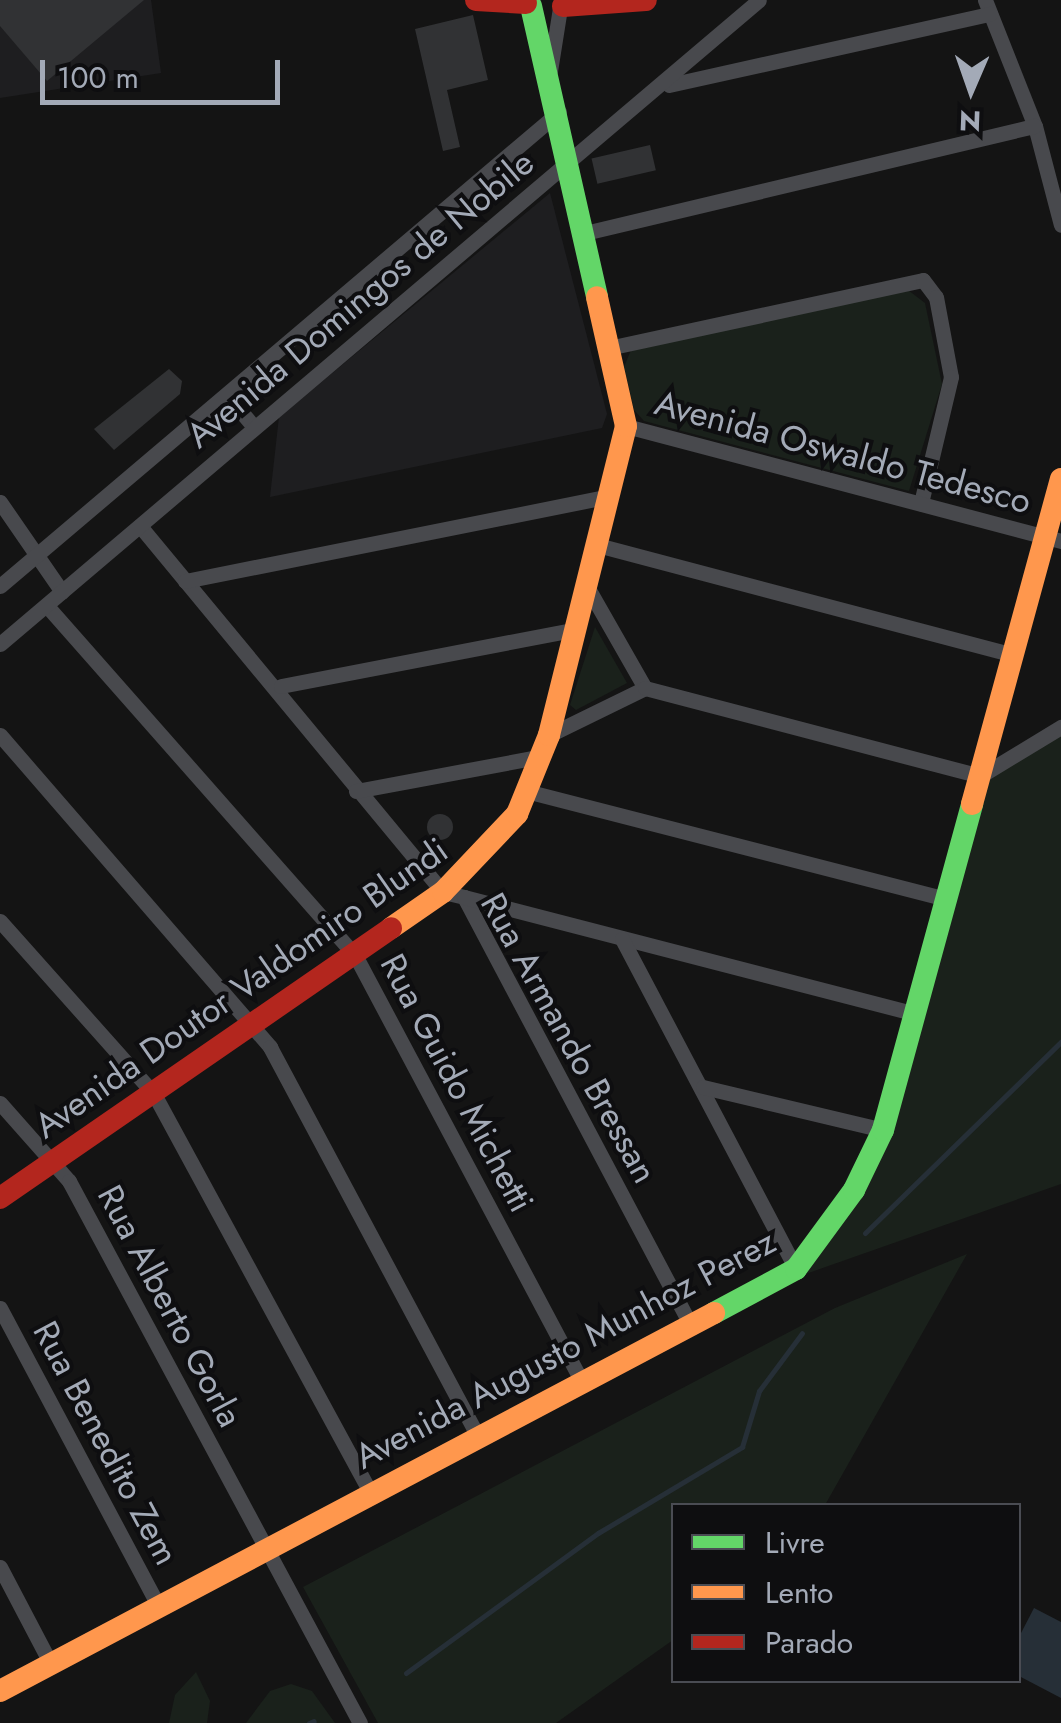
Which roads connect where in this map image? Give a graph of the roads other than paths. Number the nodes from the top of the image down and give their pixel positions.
1 (476, 0) edge
2 (646, 0) edge
3 (759, 0) edge
4 (527, 3) edge
5 (564, 4) edge
6 (988, 7) edge
7 (550, 71) junction
8 (665, 86) junction
9 (559, 112) junction
10 (1035, 126) junction
11 (570, 160) junction
12 (1061, 225) edge
13 (589, 232) junction
14 (613, 347) junction
15 (227, 394) junction
16 (626, 426) junction
17 (254, 427) junction
18 (1061, 479) edge
19 (610, 496) junction
20 (0, 502) edge
21 (921, 503) junction
22 (140, 526) junction
23 (1053, 539) edge
24 (601, 546) junction
25 (36, 557) junction
26 (185, 581) junction
27 (0, 586) edge
28 (590, 590) junction
29 (62, 592) junction
30 (46, 606) junction
31 (576, 629) junction
32 (0, 644) edge
33 (1015, 655) junction
34 (280, 686) junction
35 (645, 688) junction
36 (1061, 728) edge
37 (0, 735) edge
38 (550, 735) junction
39 (537, 757) junction
40 (980, 776) junction
41 (526, 790) junction
42 (356, 791) junction
43 (454, 894) junction
44 (944, 898) junction
45 (0, 920) edge
46 (622, 939) junction
47 (354, 955) junction
48 (914, 1013) junction
49 (254, 1026) junction
50 (702, 1086) junction
51 (154, 1094) junction
52 (0, 1103) edge
53 (883, 1130) junction
54 (54, 1163) junction
55 (0, 1198) edge
56 (796, 1269) junction
57 (0, 1308) edge
58 (690, 1324) junction
59 (584, 1385) junction
60 (478, 1436) junction
61 (371, 1494) junction
62 (268, 1550) junction
63 (0, 1567) edge
64 (159, 1607) junction
65 (51, 1664) junction
66 (0, 1691) edge
67 (360, 1723) edge

1 - 4 street
2 - 5 street
3 - 8 street, Avenida Domingos de Nobile
4 - 5 street
4 - 7 street, Avenida Doutor Valdomiro Blundi
5 - 7 street, Avenida Doutor Valdomiro Blundi
6 - 8 street
6 - 10 street
7 - 9 street, Avenida Doutor Valdomiro Blundi
8 - 11 street, Avenida Domingos de Nobile
9 - 11 street, Avenida Doutor Valdomiro Blundi
9 - 15 street, Avenida Domingos de Nobile
10 - 12 street
10 - 13 street
11 - 13 street, Avenida Doutor Valdomiro Blundi
11 - 17 street, Avenida Domingos de Nobile
13 - 14 street, Avenida Doutor Valdomiro Blundi
14 - 16 street, Avenida Doutor Valdomiro Blundi
14 - 21 street
15 - 17 street
15 - 25 street, Avenida Domingos de Nobile
16 - 19 street, Avenida Doutor Valdomiro Blundi
16 - 21 street, Avenida Oswaldo Tedesco
17 - 22 street, Avenida Domingos de Nobile
18 - 23 street, Avenida Augusto Munhoz Perez
19 - 24 street, Avenida Doutor Valdomiro Blundi
19 - 26 street
20 - 25 street
21 - 23 street, Avenida Oswaldo Tedesco
22 - 26 street, Rua Armando Bressan
22 - 29 street, Avenida Domingos de Nobile
23 - 33 street, Avenida Augusto Munhoz Perez
24 - 28 street, Avenida Doutor Valdomiro Blundi
24 - 33 street
25 - 27 street, Avenida Domingos de Nobile
25 - 29 street
26 - 34 street, Rua Armando Bressan
28 - 31 street, Avenida Doutor Valdomiro Blundi
28 - 35 street
29 - 30 street, Avenida Domingos de Nobile
30 - 32 street, Avenida Domingos de Nobile
30 - 47 street, Rua Guido Michetti
31 - 34 street
31 - 38 street, Avenida Doutor Valdomiro Blundi
33 - 40 street, Avenida Augusto Munhoz Perez
34 - 42 street, Rua Armando Bressan
35 - 38 street
35 - 40 street
36 - 40 street
37 - 49 street
38 - 39 street, Avenida Doutor Valdomiro Blundi
39 - 41 street, Avenida Doutor Valdomiro Blundi
39 - 42 street
40 - 44 street, Avenida Augusto Munhoz Perez
41 - 43 street, Avenida Doutor Valdomiro Blundi
41 - 44 street
42 - 43 street, Rua Armando Bressan
43 - 46 street
43 - 47 street, Avenida Doutor Valdomiro Blundi
43 - 58 street, Rua Armando Bressan
44 - 48 street, Avenida Augusto Munhoz Perez
45 - 51 street
46 - 48 street
46 - 50 street
47 - 49 street, Avenida Doutor Valdomiro Blundi
47 - 59 street, Rua Guido Michetti
48 - 53 street, Avenida Augusto Munhoz Perez
49 - 51 street, Avenida Doutor Valdomiro Blundi
49 - 60 street
50 - 53 street
50 - 56 street
51 - 54 street, Avenida Doutor Valdomiro Blundi
51 - 61 street
52 - 54 street, Rua Alberto Gorla
53 - 56 street, Avenida Augusto Munhoz Perez
54 - 55 street, Avenida Doutor Valdomiro Blundi
54 - 62 street, Rua Alberto Gorla
56 - 58 street, Avenida Augusto Munhoz Perez
57 - 64 street, Rua Benedito Zem
58 - 59 street, Avenida Augusto Munhoz Perez
59 - 60 street, Avenida Augusto Munhoz Perez
60 - 61 street, Avenida Augusto Munhoz Perez
61 - 62 street, Avenida Augusto Munhoz Perez
62 - 64 street, Avenida Augusto Munhoz Perez
62 - 67 street, Rua Alberto Gorla
63 - 65 street
64 - 65 street, Avenida Augusto Munhoz Perez
65 - 66 street, Avenida Augusto Munhoz Perez

